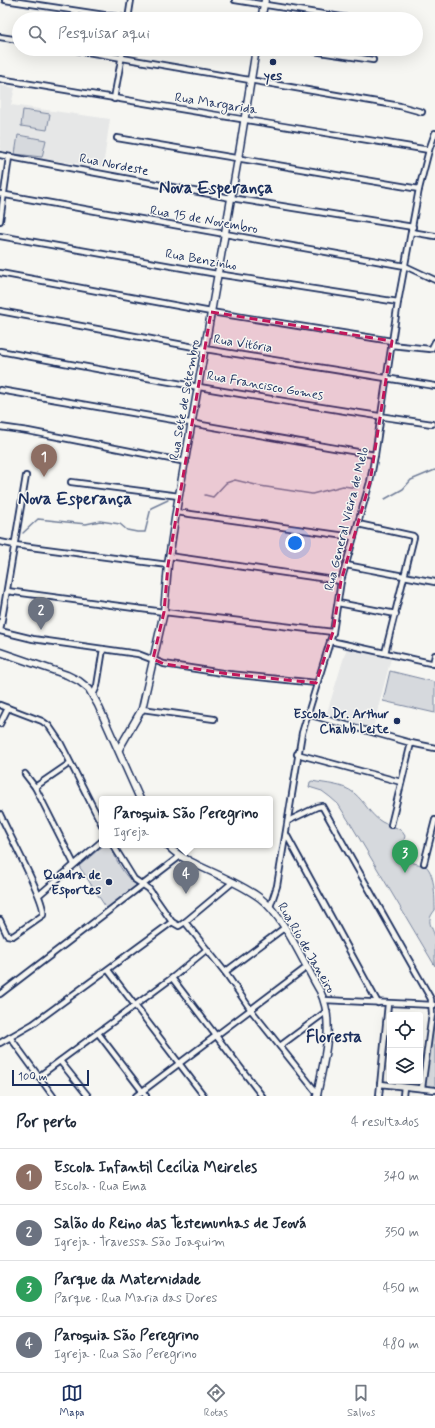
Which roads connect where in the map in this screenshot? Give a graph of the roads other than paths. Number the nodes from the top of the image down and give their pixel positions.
1 (5, 0) edge
2 (131, 0) edge
3 (235, 0) edge
4 (264, 3) edge
5 (83, 12) edge
6 (130, 12) edge
7 (315, 12) edge
8 (0, 37) edge
9 (12, 39) edge
10 (110, 56) edge
11 (255, 56) edge
12 (346, 56) edge
13 (121, 58) junction
14 (373, 60) dead end
15 (0, 79) edge
16 (251, 80) junction
17 (114, 99) junction
18 (422, 112) dead end
19 (245, 119) junction
20 (435, 133) edge
21 (117, 138) dead end
22 (431, 147) edge
23 (0, 155) edge
24 (9, 157) junction
25 (238, 159) junction
26 (419, 189) junction
27 (2, 195) edge
28 (231, 198) junction
29 (0, 221) edge
30 (412, 230) junction
31 (225, 235) junction
32 (0, 236) edge
33 (435, 236) edge
34 (405, 266) junction
35 (0, 272) edge
36 (217, 274) junction
37 (435, 280) edge
38 (398, 302) junction
39 (0, 311) edge
40 (211, 312) junction
41 (435, 342) edge
42 (392, 343) junction
43 (205, 349) junction
44 (0, 351) edge
45 (386, 378) junction
46 (199, 386) junction
47 (435, 386) edge
48 (0, 390) edge
49 (381, 417) junction
50 (192, 424) junction
51 (432, 424) dead end
52 (0, 427) edge
53 (375, 455) junction
54 (186, 462) junction
55 (26, 476) dead end
56 (71, 482) dead end
57 (179, 496) junction
58 (176, 512) junction
59 (358, 524) junction
60 (353, 537) junction
61 (0, 542) edge
62 (15, 545) junction
63 (170, 556) junction
64 (168, 565) junction
65 (346, 565) junction
66 (406, 575) junction
67 (342, 581) junction
68 (435, 582) edge
69 (7, 591) junction
70 (338, 603) junction
71 (164, 612) junction
72 (396, 614) junction
73 (0, 631) edge
74 (332, 632) junction
75 (330, 641) junction
76 (103, 649) junction
77 (0, 652) edge
78 (386, 653) junction
79 (435, 655) edge
80 (153, 659) junction
81 (434, 664) edge
82 (316, 683) junction
83 (93, 695) junction
84 (0, 705) edge
85 (8, 708) junction
86 (142, 709) junction
87 (307, 714) junction
88 (214, 718) dead end
89 (0, 724) edge
90 (411, 743) junction
91 (435, 748) edge
92 (119, 749) junction
93 (297, 754) junction
94 (70, 763) junction
95 (25, 774) dead end
96 (401, 782) junction
97 (35, 788) junction
98 (139, 796) edge
99 (0, 814) edge
100 (99, 819) edge
101 (435, 820) edge
102 (288, 821) junction
103 (391, 825) dead end
104 (286, 834) junction
105 (99, 843) edge
106 (115, 848) edge
107 (170, 848) edge
108 (179, 857) junction
109 (424, 863) dead end
110 (74, 864) junction
111 (232, 882) junction
112 (142, 884) junction
113 (39, 895) junction
114 (270, 907) junction
115 (0, 920) edge
116 (172, 922) junction
117 (185, 922) junction
118 (284, 928) junction
119 (206, 950) junction
120 (307, 967) junction
121 (108, 970) junction
122 (225, 972) junction
123 (172, 978) junction
124 (0, 994) edge
125 (324, 1000) junction
126 (378, 1003) junction
127 (135, 1004) junction
128 (388, 1004) junction
129 (434, 1005) edge
130 (251, 1010) junction
131 (327, 1011) junction
132 (98, 1033) junction
133 (10, 1037) junction
134 (216, 1037) junction
135 (0, 1043) edge
136 (280, 1046) junction
137 (60, 1061) junction
138 (179, 1063) junction
139 (38, 1077) junction
140 (380, 1084) junction
141 (404, 1086) junction
142 (422, 1088) junction
143 (435, 1090) edge
144 (143, 1091) junction
145 (317, 1095) edge
146 (53, 1096) edge
147 (88, 1096) edge
148 (136, 1096) edge
149 (146, 1096) edge
150 (204, 1096) edge
151 (262, 1096) edge
152 (379, 1096) edge
153 (403, 1096) edge

1 - 5 street
2 - 6 street
3 - 4 street
4 - 7 street
8 - 9 street
10 - 13 street
11 - 16 street, Rua Sete de Setembro
12 - 14 street
13 - 16 street
13 - 17 street
15 - 17 street, Rua Margarida
16 - 18 street
16 - 19 street, Rua Sete de Setembro
17 - 19 street, Rua Margarida
19 - 22 street, Rua Margarida
19 - 25 street, Rua Sete de Setembro
20 - 22 street, Rua General Vieira de Melo
21 - 25 street
22 - 26 street, Rua General Vieira de Melo
23 - 24 street, Rua Nordeste
24 - 27 street
24 - 28 street, Rua Nordeste
25 - 26 street
25 - 28 street, Rua Sete de Setembro
26 - 30 street, Rua General Vieira de Melo
27 - 29 street
27 - 31 street, Rua 15 de Novembro
28 - 30 street, Rua Nordeste
28 - 31 street, Rua Sete de Setembro
30 - 33 street, Rua Nordeste
30 - 34 street, Rua General Vieira de Melo
31 - 34 street, Rua 15 de Novembro
31 - 36 street, Rua Sete de Setembro
32 - 36 street, Rua Benzinho
34 - 37 street, Rua 15 de Novembro
34 - 38 street, Rua General Vieira de Melo
35 - 40 street
36 - 38 street, Rua Benzinho
36 - 40 street, Rua Sete de Setembro
38 - 42 street, Rua General Vieira de Melo
39 - 43 street, Rua Vitória
40 - 42 street
40 - 43 street, Rua Sete de Setembro
41 - 42 street
42 - 45 street, Rua General Vieira de Melo
43 - 45 street, Rua Vitória
43 - 46 street, Rua Sete de Setembro
44 - 46 street, Rua Francisco Gomes
45 - 47 street, Rua Vitória
45 - 49 street, Rua General Vieira de Melo
46 - 49 street, Rua Francisco Gomes
46 - 50 street, Rua Sete de Setembro
48 - 50 street
49 - 51 street, Rua Francisco Gomes
49 - 53 street, Rua General Vieira de Melo
50 - 53 street
50 - 54 street, Rua Sete de Setembro
52 - 54 street
53 - 59 street, Rua General Vieira de Melo
54 - 57 street, Rua Sete de Setembro
55 - 62 street
56 - 57 street
57 - 58 street, Rua Sete de Setembro
58 - 60 street
58 - 63 street, Rua Sete de Setembro
59 - 60 street, Rua General Vieira de Melo
59 - 66 street
60 - 65 street, Rua General Vieira de Melo
61 - 62 street
62 - 64 street
62 - 69 street
63 - 64 street, Rua Sete de Setembro
63 - 67 street
64 - 71 street, Rua Sete de Setembro
65 - 66 street
65 - 67 street, Rua General Vieira de Melo
66 - 68 street
66 - 72 street
67 - 70 street, Rua General Vieira de Melo
69 - 71 street
69 - 73 street
70 - 72 street
70 - 74 street, Rua General Vieira de Melo
71 - 74 street
71 - 80 street, Rua Sete de Setembro
72 - 78 street
73 - 76 street
74 - 75 street, Rua General Vieira de Melo
75 - 78 street
75 - 82 street, Rua General Vieira de Melo
76 - 80 street
76 - 83 street
77 - 83 street
78 - 81 street
79 - 81 street
80 - 82 street
80 - 86 street, Rua Sete de Setembro
82 - 87 street, Rua General Vieira de Melo
83 - 92 street
84 - 85 street
85 - 89 street
85 - 94 street
86 - 88 street
86 - 92 street, Rua Sete de Setembro
87 - 90 street
87 - 93 street, Rua General Vieira de Melo
90 - 91 street
90 - 96 street
92 - 98 street
93 - 96 street
93 - 102 street, Rua General Vieira de Melo
94 - 97 street
94 - 100 street
95 - 97 street
96 - 103 street
97 - 110 street
99 - 113 street
101 - 109 street
102 - 104 street, Rua General Vieira de Melo
102 - 129 street
104 - 114 street, Rua General Vieira de Melo
104 - 126 street
105 - 110 street
106 - 112 street
107 - 108 street, Rua Rio de Janeiro
108 - 111 street, Rua Rio de Janeiro
108 - 112 street
110 - 113 street
111 - 114 street, Rua Rio de Janeiro
111 - 117 street
112 - 116 street
112 - 124 street
113 - 115 street
114 - 118 street, Rua Rio de Janeiro
116 - 117 street
116 - 121 street
117 - 119 street
118 - 120 street, Rua Rio de Janeiro
118 - 122 street
119 - 122 street
119 - 123 street
120 - 125 street, Rua Rio de Janeiro
120 - 130 street
121 - 127 street
121 - 133 street
122 - 130 street
123 - 127 street
123 - 134 street
125 - 126 street
125 - 131 street, Rua Rio de Janeiro
126 - 128 street
127 - 132 street
127 - 138 street
128 - 129 street
128 - 140 street
129 - 142 street
130 - 134 street
130 - 136 street
131 - 136 street
131 - 145 street, Rua Rio de Janeiro
132 - 137 street
132 - 144 street
133 - 135 street
133 - 139 street
134 - 138 street
134 - 151 street
136 - 145 street
137 - 139 street
137 - 147 street
138 - 144 street
138 - 150 street
139 - 146 street
140 - 141 street
140 - 152 street
141 - 142 street
141 - 153 street
142 - 143 street
144 - 148 street
144 - 149 street

